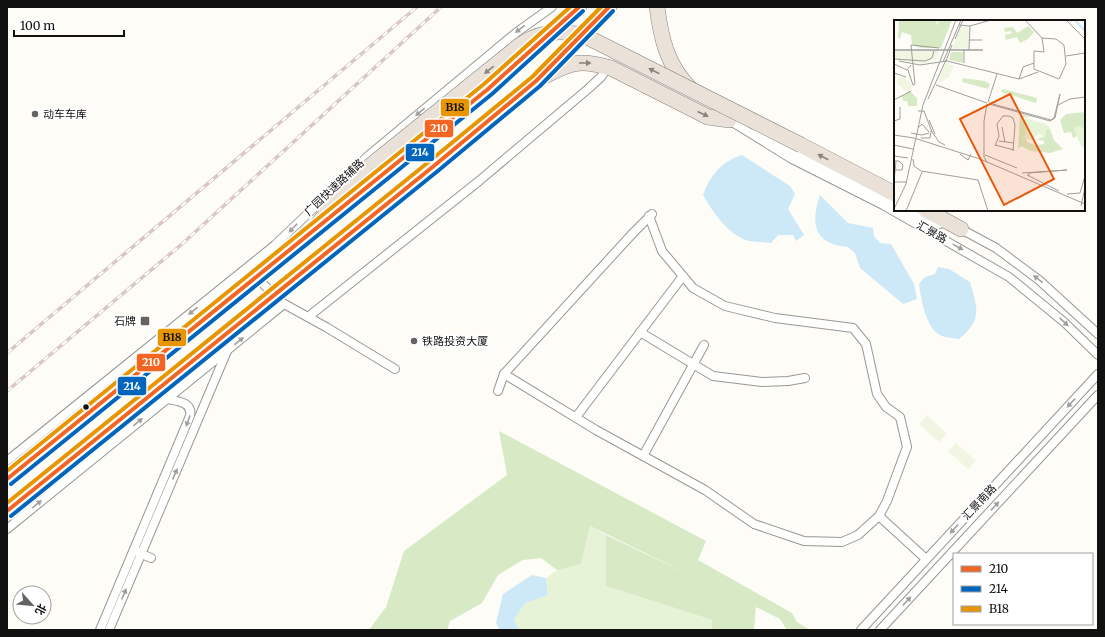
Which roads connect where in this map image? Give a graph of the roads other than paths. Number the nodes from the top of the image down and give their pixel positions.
1 (552, 7) edge
2 (579, 7) edge
3 (609, 7) edge
4 (657, 7) edge
5 (663, 7) edge
6 (669, 54) junction
7 (608, 67) junction
8 (536, 81) junction
9 (730, 115) junction
10 (894, 193) edge
11 (894, 204) edge
12 (894, 211) edge
13 (895, 211) edge
14 (907, 211) edge
15 (928, 211) edge
16 (961, 229) junction
17 (312, 232) junction
18 (248, 266) junction
19 (683, 276) junction
20 (284, 304) junction
21 (308, 317) junction
22 (640, 332) junction
23 (1098, 334) edge
24 (704, 345) dead end
25 (228, 350) junction
26 (1098, 355) edge
27 (694, 365) junction
28 (395, 369) dead end
29 (504, 374) junction
30 (1098, 374) edge
31 (805, 378) dead end
32 (498, 391) dead end
33 (1098, 395) edge
34 (167, 399) junction
35 (576, 417) junction
36 (643, 456) junction
37 (7, 461) edge
38 (7, 479) edge
39 (7, 511) edge
40 (879, 516) junction
41 (7, 529) edge
42 (137, 553) junction
43 (151, 558) dead end
44 (926, 559) junction
45 (100, 630) edge
46 (109, 630) edge
47 (861, 630) edge
48 (880, 630) edge

1 -> 18 street, 广园快速路辅路
2 - 17 highway, bridge
3 - 8 highway
4 - 6 highway
5 - 6 highway
6 - 9 highway
8 -> 7 highway
7 -> 9 highway
7 - 21 street
8 - 39 highway, bridge
9 - 11 street
9 -> 12 street, 汇景路
10 -> 17 highway, bridge
13 -> 26 street, 汇景路
14 - 16 street, 汇景路
15 - 16 highway
23 -> 16 street, 汇景路
17 - 38 highway, bridge
18 - 20 street
18 -> 37 street, 广园快速路辅路
19 - 22 street
19 - 29 street
19 - 40 street
20 - 21 street
25 -> 20 street
21 - 28 street
22 - 27 street
22 - 35 street
24 - 27 street
25 - 34 street
42 -> 25 street
27 - 31 street
27 - 36 street
29 - 32 street
29 - 35 street
30 -> 44 street, 汇景南路
48 -> 33 street, 汇景南路
41 -> 34 street
34 -> 42 street
35 - 36 street
36 - 40 street
40 - 44 street
42 - 43 street
42 - 45 street
46 -> 42 street
44 - 47 street, 汇景南路

